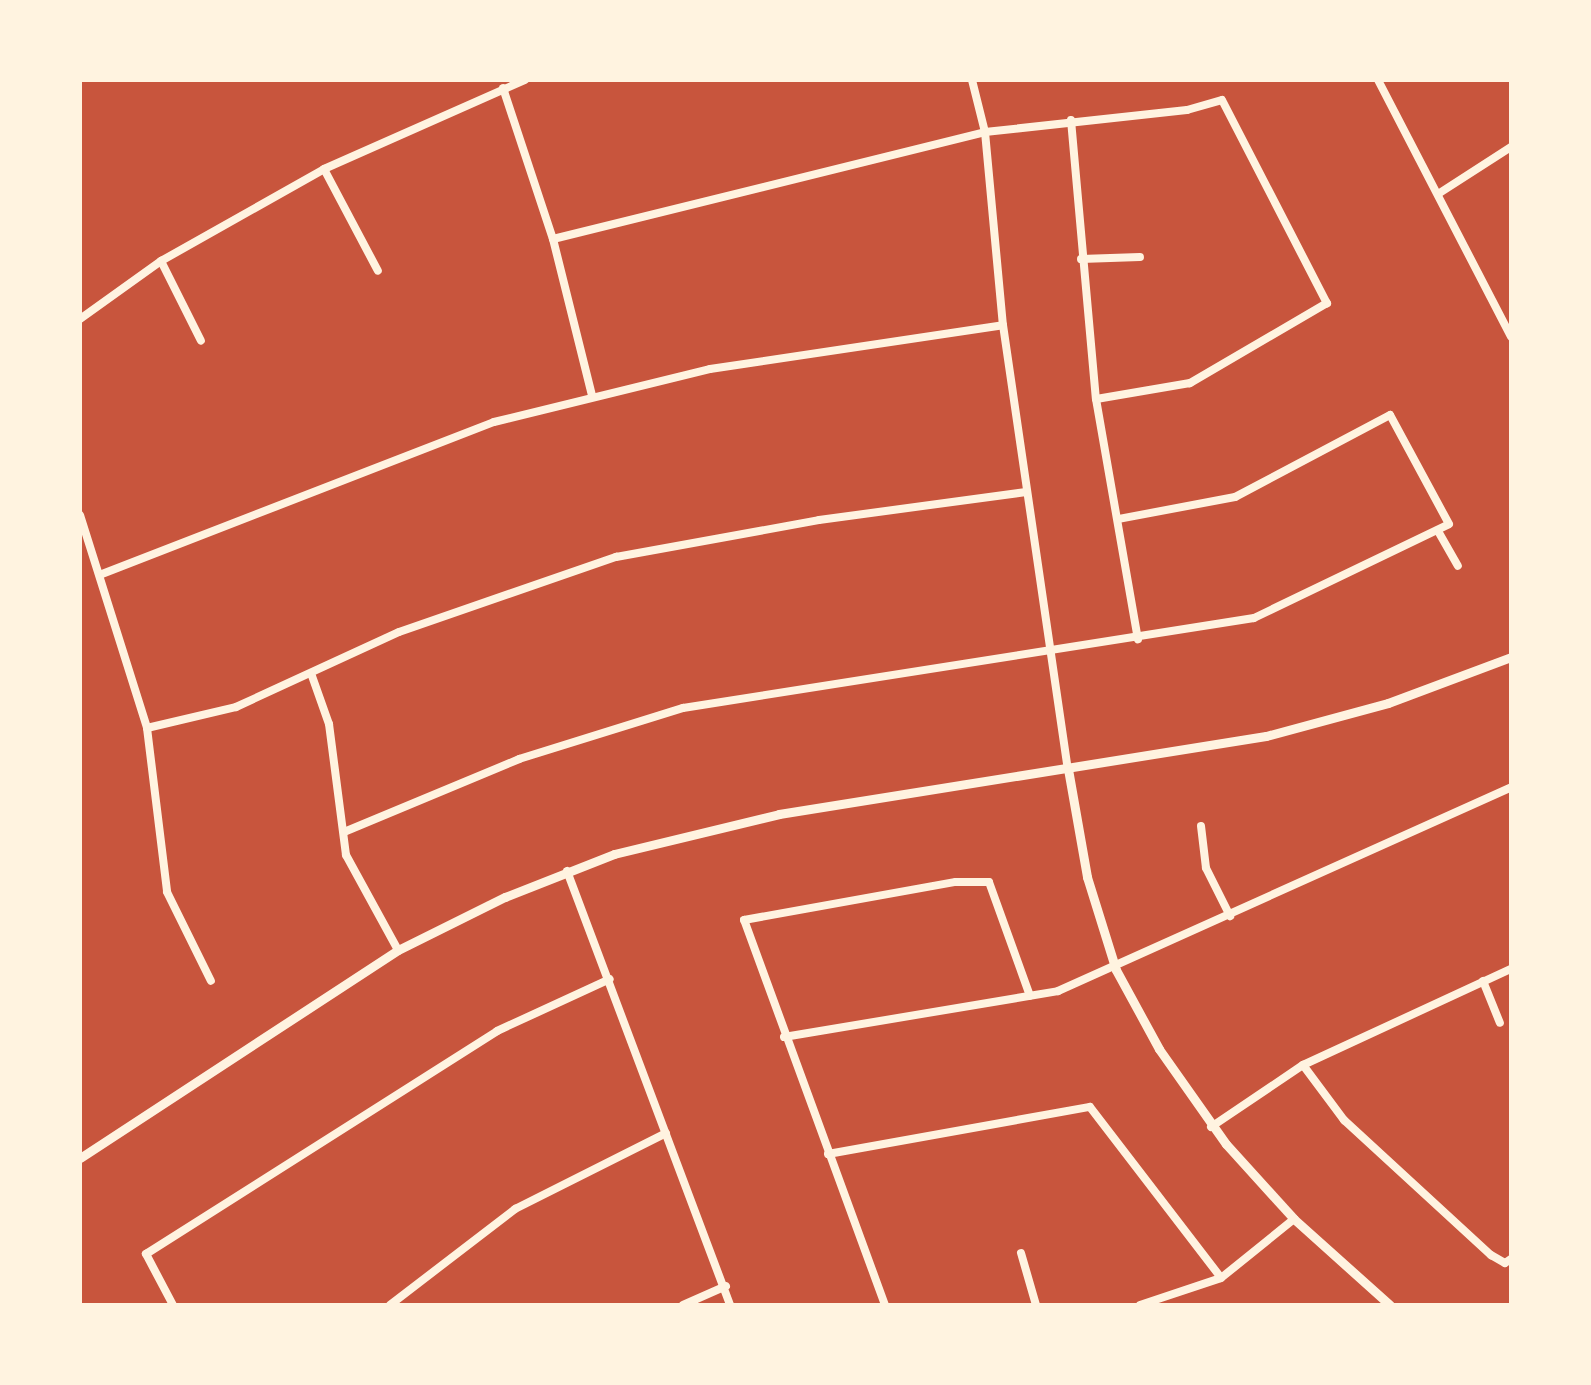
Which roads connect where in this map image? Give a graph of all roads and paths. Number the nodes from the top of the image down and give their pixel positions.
1 (525, 80) edge
2 (972, 80) edge
3 (1378, 80) edge
4 (503, 88) junction
5 (1071, 120) junction
6 (986, 132) junction
7 (1511, 148) edge
8 (324, 170) junction
9 (1438, 194) junction
10 (553, 238) junction
11 (1140, 257) dead end
12 (1081, 259) junction
13 (161, 261) junction
14 (378, 271) dead end
15 (80, 319) edge
16 (1004, 325) junction
17 (1511, 337) edge
18 (201, 341) dead end
19 (592, 395) junction
20 (1096, 399) junction
21 (1026, 492) junction
22 (80, 514) edge
23 (1119, 519) junction
24 (1438, 530) junction
25 (1458, 566) dead end
26 (102, 574) junction
27 (1138, 639) junction
28 (1050, 653) junction
29 (1511, 657) edge
30 (312, 676) junction
31 (147, 728) junction
32 (1068, 768) junction
33 (1511, 787) edge
34 (1201, 826) dead end
35 (344, 832) junction
36 (568, 871) junction
37 (1230, 916) junction
38 (398, 950) junction
39 (1511, 969) edge
40 (1116, 970) junction
41 (610, 979) junction
42 (211, 981) dead end
43 (1483, 982) junction
44 (1030, 996) junction
45 (1500, 1023) dead end
46 (784, 1036) junction
47 (1303, 1065) junction
48 (1211, 1128) junction
49 (666, 1133) junction
50 (828, 1154) junction
51 (80, 1158) edge
52 (1294, 1219) junction
53 (1021, 1253) dead end
54 (1508, 1261) edge
55 (1221, 1278) junction
56 (726, 1286) junction
57 (174, 1305) edge
58 (390, 1305) edge
59 (683, 1305) edge
60 (730, 1305) edge
61 (885, 1305) edge
62 (1036, 1305) edge
63 (1140, 1305) edge
64 (1390, 1305) edge

1 - 4 street
2 - 6 street
3 - 9 street
4 - 8 street
4 - 10 street
5 - 6 street
5 - 12 street
5 - 20 street
6 - 10 street
6 - 16 street
7 - 9 street
8 - 13 street
8 - 14 street
9 - 17 street
10 - 19 street
11 - 12 street
12 - 20 street
13 - 15 street
13 - 18 street
16 - 19 street
16 - 21 street
19 - 26 street
20 - 23 street
21 - 28 street
21 - 30 street
22 - 26 street
23 - 24 street
23 - 27 street
24 - 25 street
24 - 27 street
26 - 31 street
27 - 28 street
28 - 32 street
28 - 35 street
29 - 32 street
30 - 31 street
30 - 35 street
31 - 42 street
32 - 36 street
32 - 40 street
33 - 37 street
34 - 37 street
35 - 38 street
36 - 38 street
36 - 41 street
37 - 40 street
38 - 51 street
39 - 43 street
40 - 44 street
40 - 48 street
41 - 49 street
41 - 57 street
43 - 45 street
43 - 47 street
44 - 46 street
44 - 46 street
46 - 50 street
47 - 48 street
47 - 54 street
48 - 52 street
49 - 56 street
49 - 58 street
50 - 55 street
50 - 61 street
52 - 55 street
52 - 64 street
53 - 62 street
55 - 63 street
56 - 59 street
56 - 60 street

